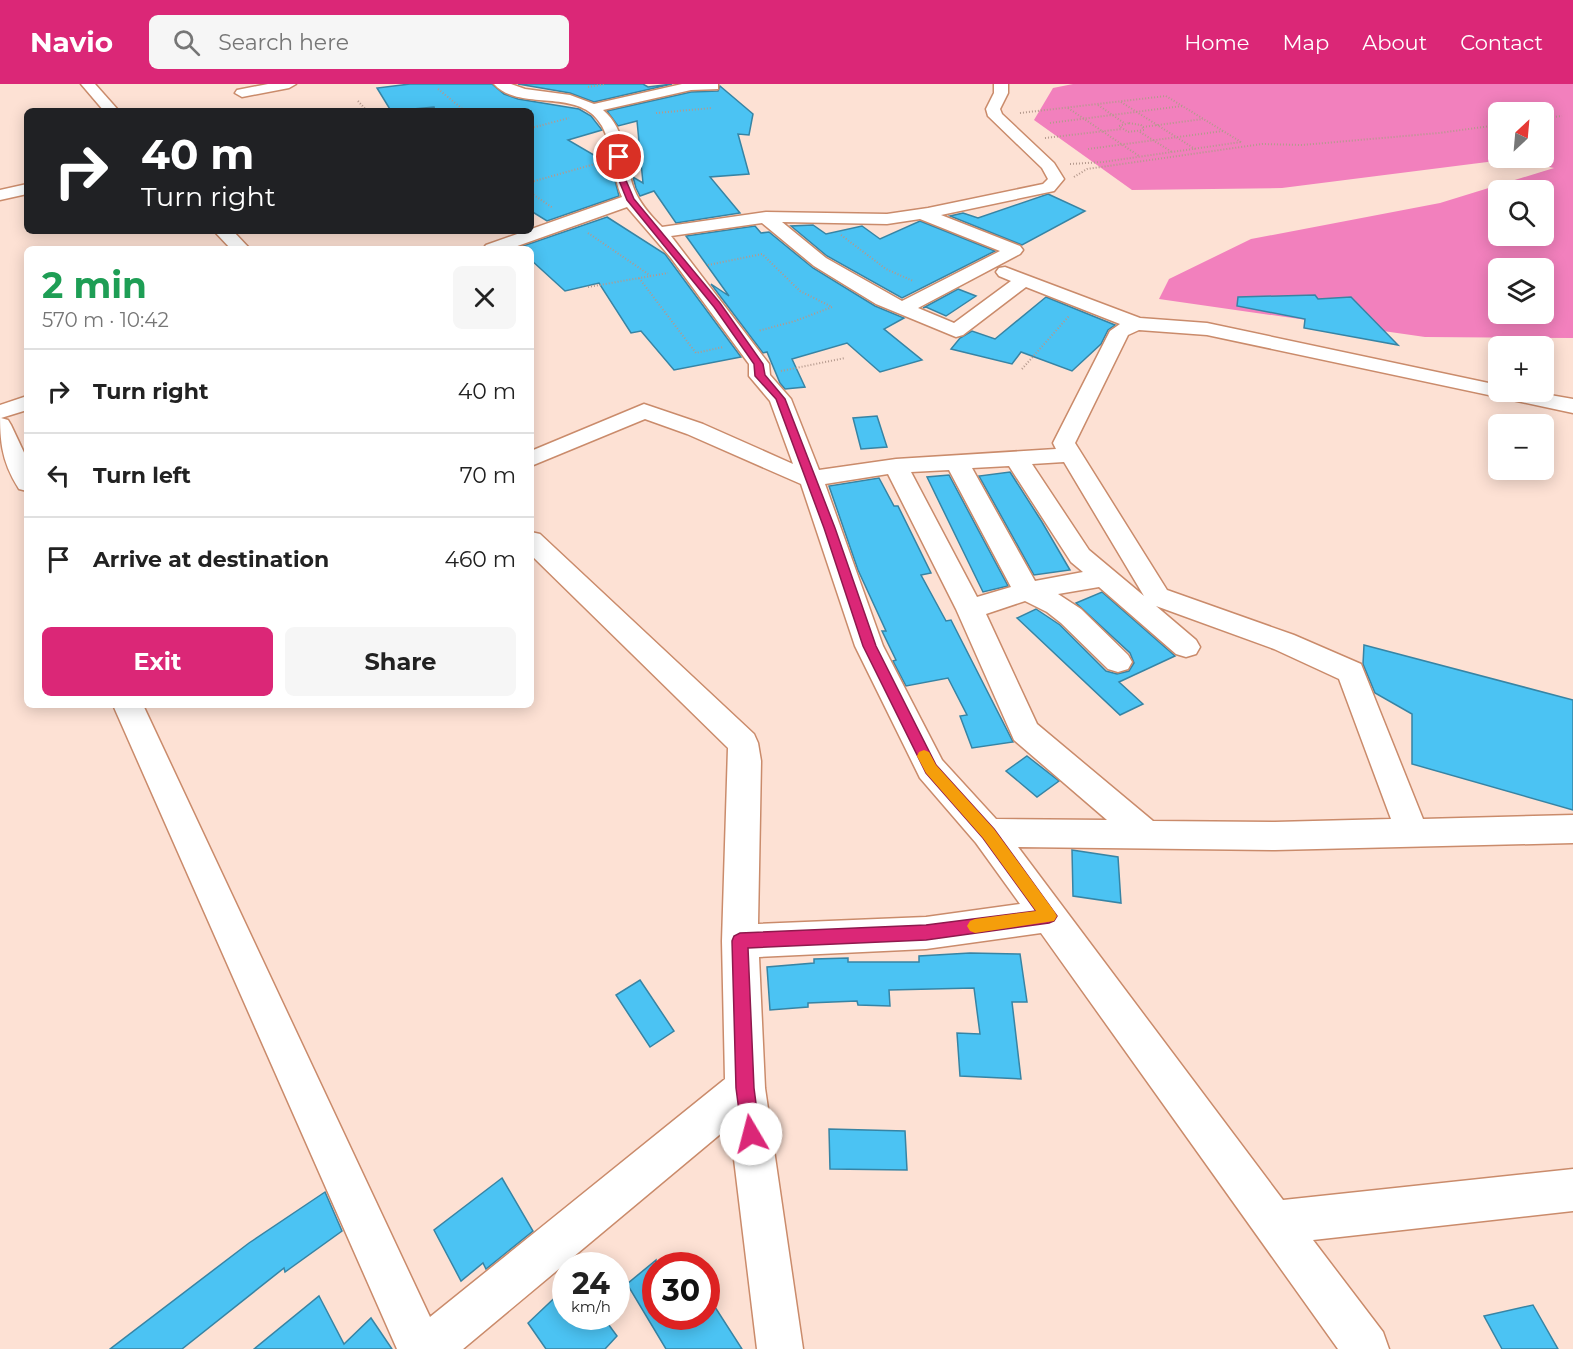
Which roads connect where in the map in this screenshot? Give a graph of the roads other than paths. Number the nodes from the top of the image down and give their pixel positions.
1 (88, 84) edge
2 (289, 84) edge
3 (501, 84) edge
4 (1001, 84) edge
5 (713, 86) edge
6 (242, 93) dead end
7 (552, 98) junction
8 (519, 106) dead end
9 (109, 108) edge
10 (594, 110) junction
11 (24, 190) edge
12 (0, 195) edge
13 (630, 200) junction
14 (922, 214) junction
15 (766, 217) junction
16 (660, 233) junction
17 (226, 234) edge
18 (498, 234) edge
19 (510, 243) junction
20 (238, 246) edge
21 (501, 246) edge
22 (986, 265) junction
23 (1024, 280) junction
24 (902, 309) junction
25 (1137, 324) junction
26 (1488, 388) edge
27 (1554, 402) edge
28 (24, 404) edge
29 (1573, 406) edge
30 (0, 412) edge
31 (0, 425) edge
32 (1072, 455) junction
33 (534, 458) edge
34 (1016, 458) junction
35 (957, 462) junction
36 (896, 466) junction
37 (24, 477) edge
38 (810, 479) junction
39 (534, 543) edge
40 (1106, 577) junction
41 (1028, 591) junction
42 (970, 609) junction
43 (1186, 647) dead end
44 (1118, 662) dead end
45 (129, 708) edge
46 (1573, 829) edge
47 (988, 833) junction
48 (1413, 834) junction
49 (1149, 836) junction
50 (1049, 916) junction
51 (740, 941) junction
52 (745, 1088) junction
53 (1573, 1190) edge
54 (1273, 1223) junction
55 (421, 1349) edge
56 (427, 1349) edge
57 (780, 1349) edge
58 (1366, 1349) edge

1 - 9 street
2 - 6 street
3 - 7 street
4 - 14 street
5 - 10 street
7 - 8 street
7 - 10 street
10 - 13 street
11 - 12 street
13 - 16 street
13 - 19 street
14 - 15 street
14 - 22 street
15 - 16 street
15 - 24 street
16 - 38 street
17 - 20 street
18 - 19 street
19 - 21 street
22 - 23 street
22 - 24 street
23 - 24 street
23 - 25 street
25 - 26 street
25 - 32 street
27 - 29 street
28 - 30 street
31 - 37 street
32 - 34 street
32 - 48 street
33 - 38 street
34 - 35 street
34 - 40 street
35 - 36 street
35 - 41 street
36 - 38 street
36 - 42 street
38 - 47 street
39 - 51 street
40 - 41 street
40 - 43 street
41 - 42 street
41 - 44 street
42 - 49 street
45 - 55 street
46 - 48 street
47 - 49 street
47 - 50 street
48 - 49 street
50 - 51 street
50 - 54 street
51 - 52 street
52 - 56 street
52 - 57 street
53 - 54 street
54 - 58 street

